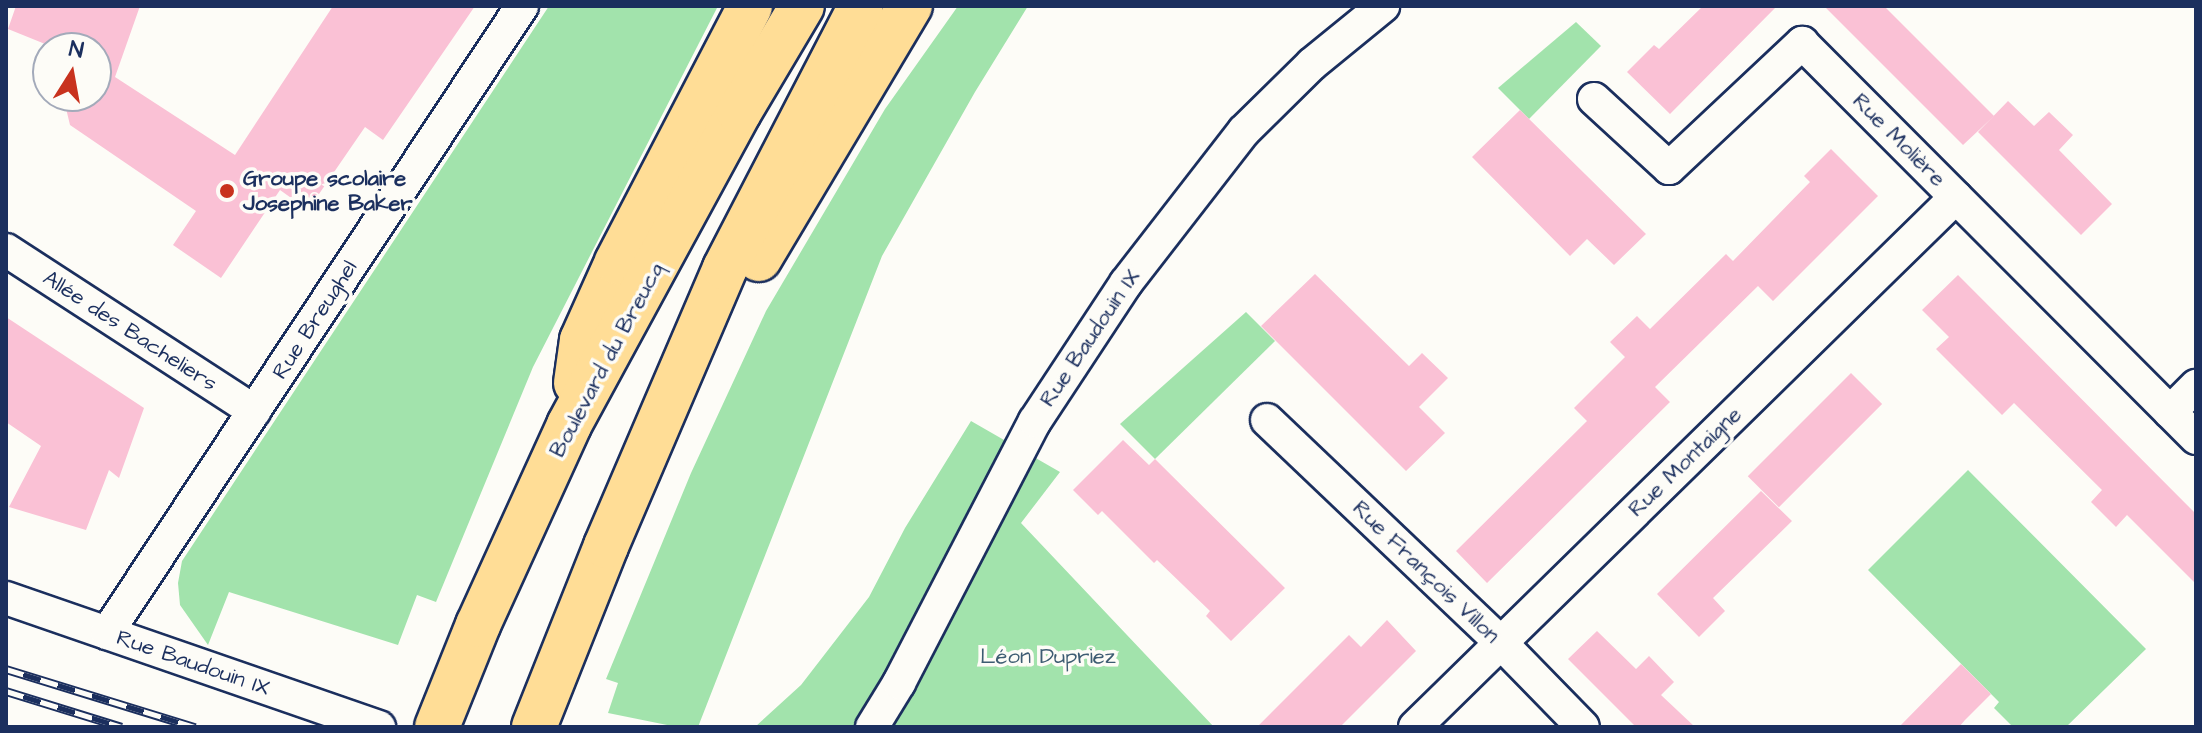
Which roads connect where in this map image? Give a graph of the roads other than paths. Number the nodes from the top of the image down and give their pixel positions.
1 (522, 6) edge
2 (750, 6) edge
3 (802, 6) edge
4 (861, 6) edge
5 (910, 6) edge
6 (1383, 6) edge
7 (1594, 99) dead end
8 (1956, 197) junction
9 (6, 250) edge
10 (2196, 386) edge
11 (254, 411) junction
12 (2170, 412) junction
13 (1267, 420) dead end
14 (569, 425) junction
15 (2196, 438) edge
16 (648, 448) junction
17 (6, 598) edge
18 (107, 633) junction
19 (1501, 643) junction
20 (379, 727) edge
21 (437, 727) edge
22 (534, 727) edge
23 (872, 727) edge
24 (1415, 727) edge
25 (1583, 727) edge

1 - 11 street, Rue Breughel
2 - 14 highway
3 - 14 highway, Boulevard du Breucq
4 - 16 highway
5 - 16 highway
6 - 23 street, Rue Baudouin IX
7 - 8 street, Rue Molière
8 - 12 street, Rue Molière
8 - 19 street, Rue Montaigne
9 - 11 street, Allée des Bacheliers
10 - 12 street
11 - 18 street, Rue Breughel
12 - 15 street, Rue Molière
13 - 19 street, Rue François Villon
14 - 21 highway, Boulevard du Breucq
16 - 22 highway
17 - 18 street, Rue Baudouin IX
18 - 20 street, Rue Baudouin IX
19 - 24 street, Rue Montaigne
19 - 25 street, Rue François Villon

